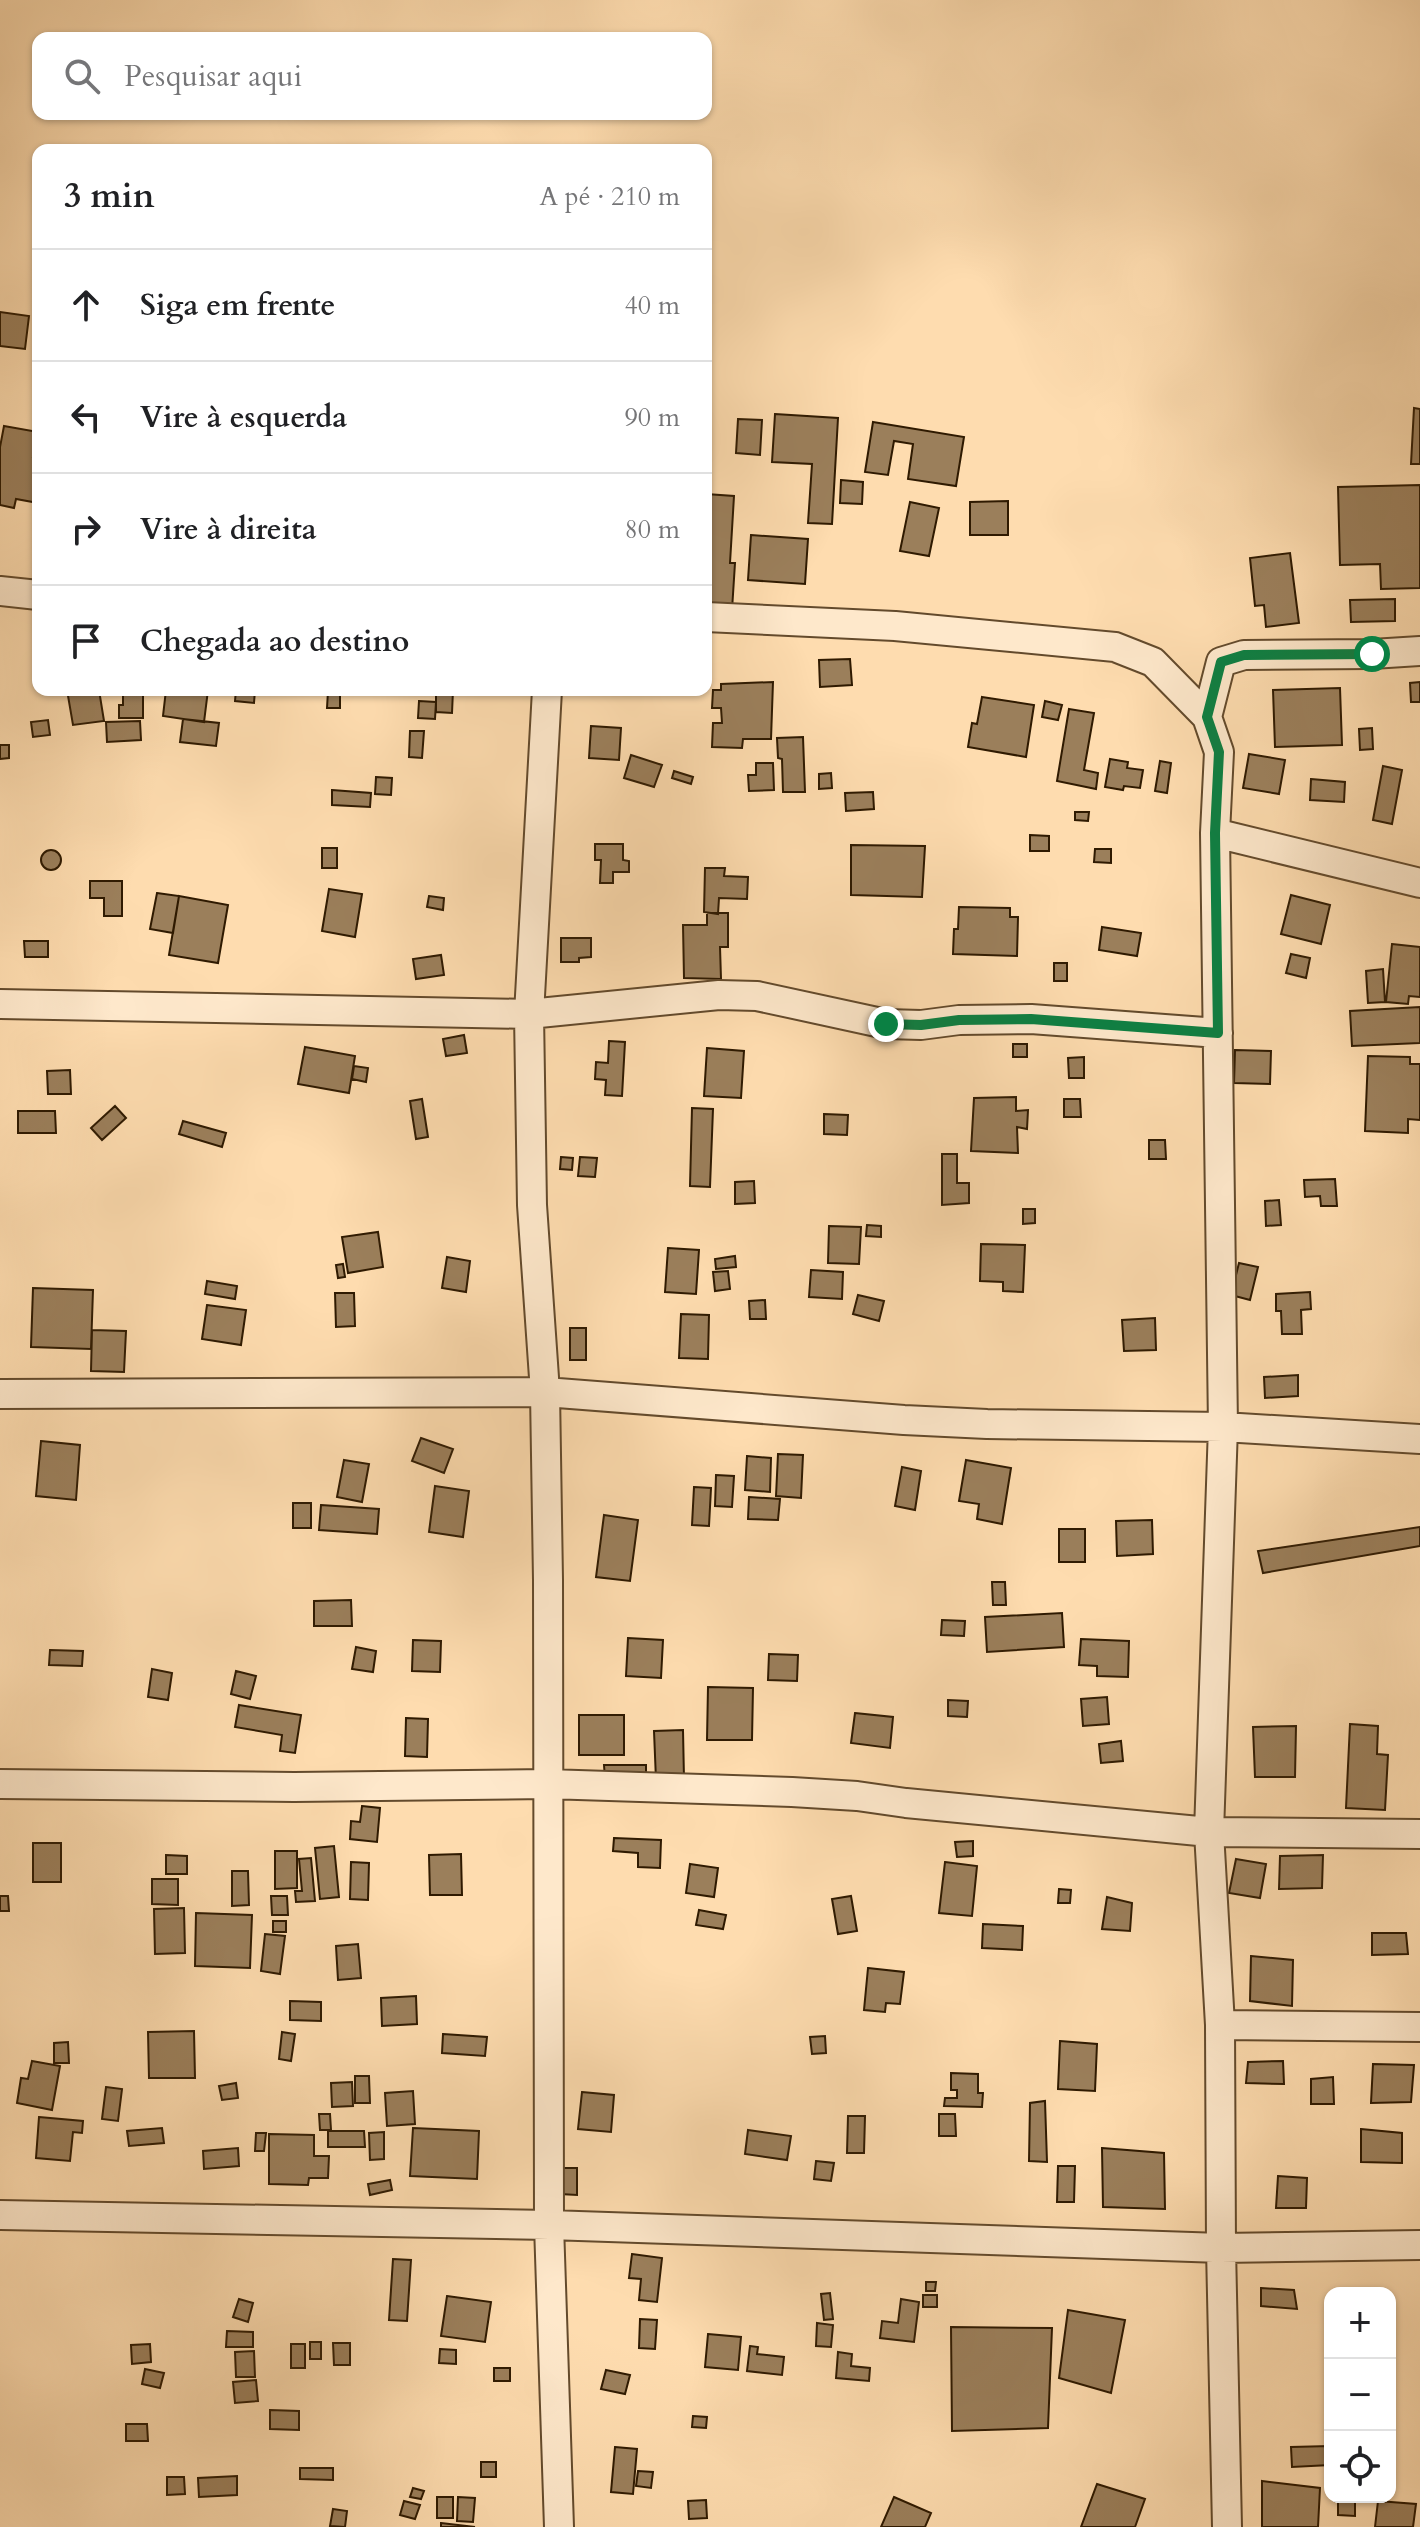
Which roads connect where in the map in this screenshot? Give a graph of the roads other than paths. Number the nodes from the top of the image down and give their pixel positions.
1 (0, 591) edge
2 (32, 594) edge
3 (712, 617) edge
4 (1420, 651) edge
5 (547, 696) edge
6 (1207, 717) junction
7 (1215, 833) junction
8 (1420, 883) edge
9 (0, 1004) edge
10 (529, 1014) junction
11 (1218, 1033) junction
12 (545, 1392) junction
13 (0, 1394) edge
14 (1223, 1427) junction
15 (1420, 1439) edge
16 (0, 1784) edge
17 (547, 1784) junction
18 (1209, 1832) junction
19 (1420, 1834) edge
20 (1220, 2025) junction
21 (1420, 2027) edge
22 (0, 2215) edge
23 (549, 2225) junction
24 (1420, 2245) edge
25 (1221, 2248) junction
26 (559, 2527) edge
27 (1227, 2527) edge

1 - 2 street
3 - 6 street
4 - 6 street
5 - 10 street
6 - 7 street
7 - 8 street
7 - 11 street
9 - 10 street
10 - 11 street
10 - 12 street
11 - 14 street
12 - 13 street
12 - 14 street
12 - 17 street
14 - 15 street
14 - 18 street
16 - 17 street
17 - 18 street
17 - 23 street
18 - 19 street
18 - 20 street
20 - 21 street
20 - 25 street
22 - 23 street
23 - 25 street
23 - 26 street
24 - 25 street
25 - 27 street

